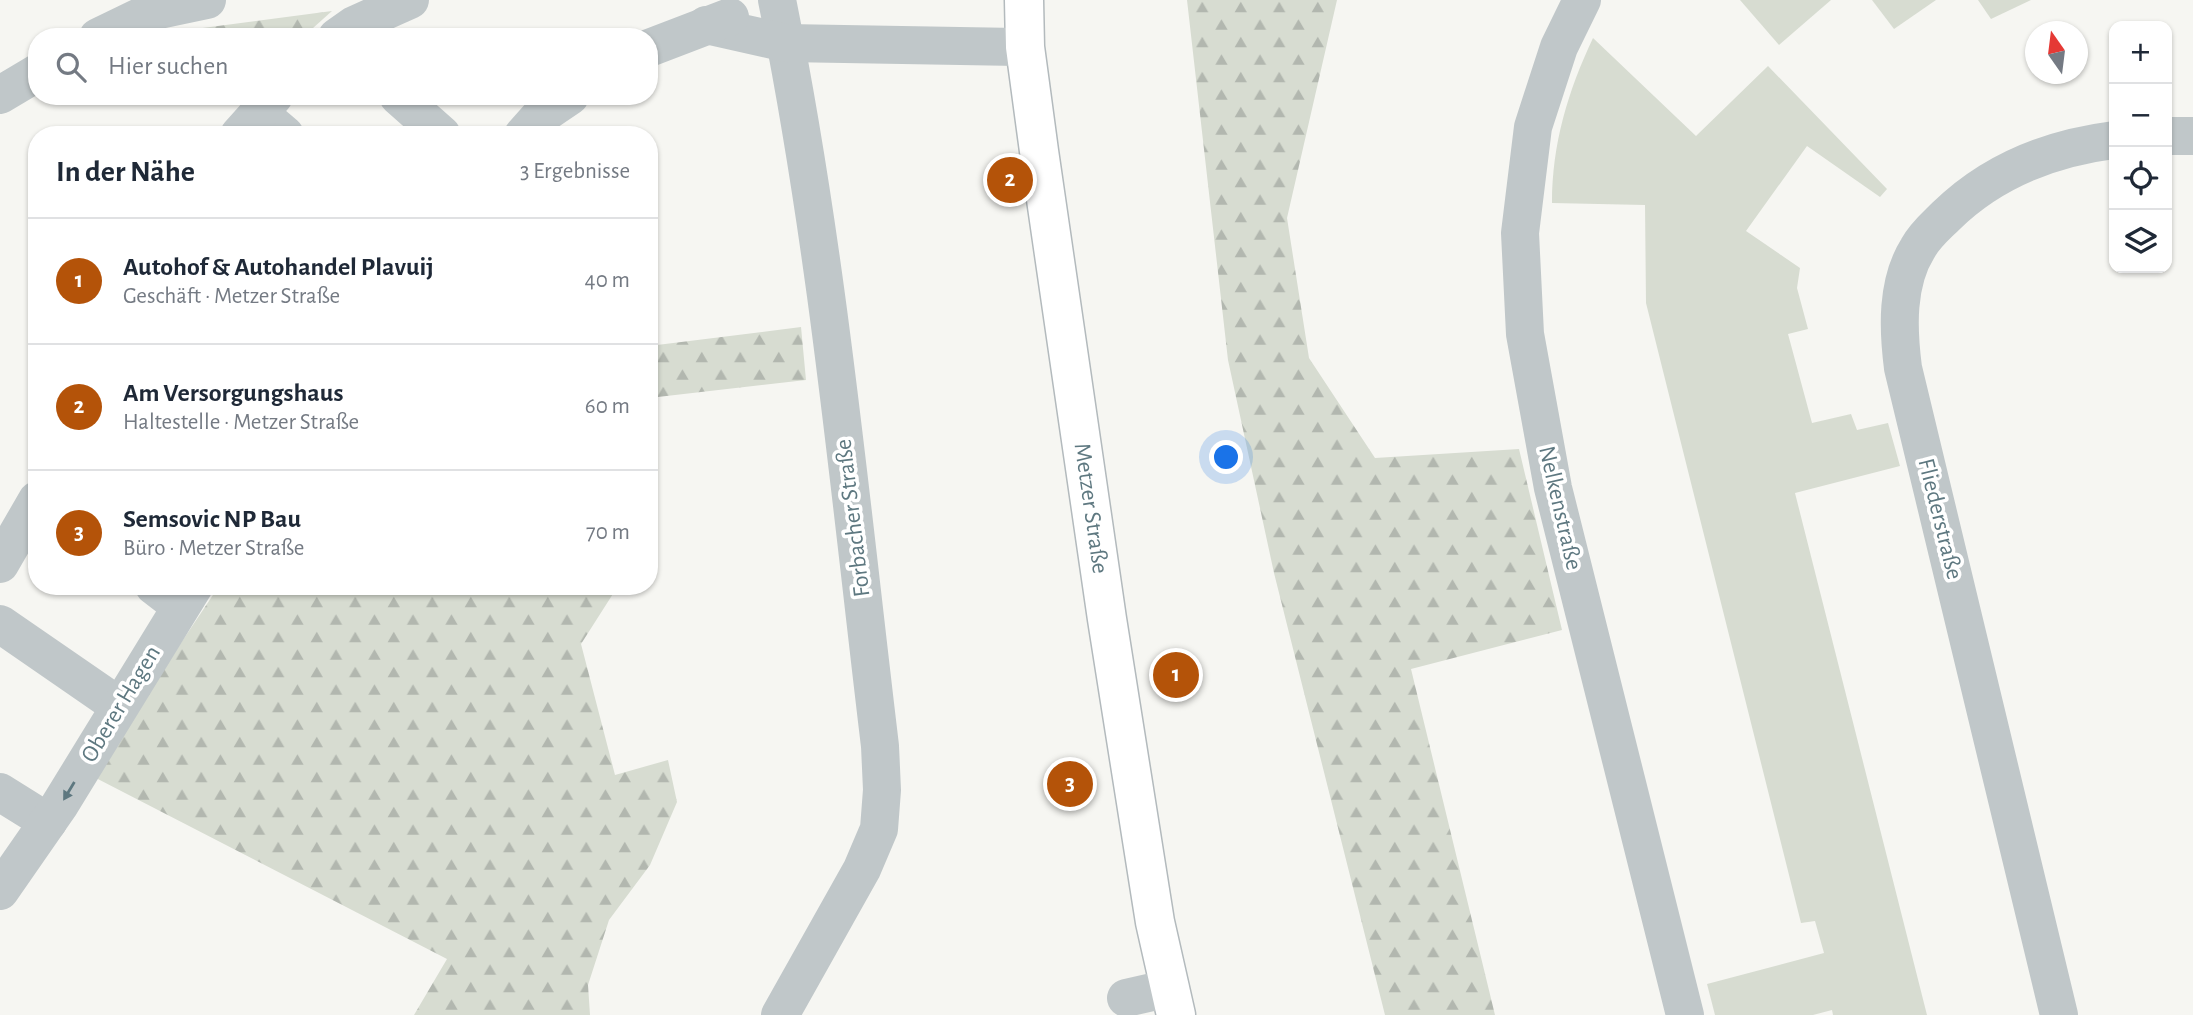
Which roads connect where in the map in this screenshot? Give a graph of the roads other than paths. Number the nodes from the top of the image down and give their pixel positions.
1 (207, 0) edge
2 (410, 0) edge
3 (771, 0) edge
4 (777, 0) edge
5 (1024, 0) edge
6 (1582, 0) edge
7 (706, 25) junction
8 (117, 28) edge
9 (350, 28) edge
10 (786, 43) junction
11 (658, 44) edge
12 (1025, 47) junction
13 (28, 78) edge
14 (0, 94) edge
15 (408, 105) edge
16 (557, 105) edge
17 (432, 126) edge
18 (531, 126) edge
19 (2172, 136) edge
20 (2193, 136) edge
21 (2109, 142) edge
22 (28, 516) edge
23 (0, 564) edge
24 (175, 595) edge
25 (0, 624) edge
26 (119, 706) junction
27 (0, 792) edge
28 (48, 822) junction
29 (0, 891) edge
30 (1126, 998) dead end
31 (1173, 1002) edge
32 (780, 1015) edge
33 (1685, 1015) edge
34 (2059, 1015) edge

1 - 8 street
2 - 9 street
3 - 7 street
4 - 10 street, Forbacher Straße
5 - 12 main road, Metzer Straße
6 - 33 street, Nelkenstraße
7 - 10 street
7 - 11 street
10 - 12 street
10 - 32 street, Forbacher Straße
12 - 31 main road, Metzer Straße
13 - 14 street
15 - 17 street
16 - 18 street
19 - 20 street
21 - 34 street, Fliederstraße
22 - 23 street
24 - 26 street, Oberer Hagen
25 - 26 street
26 -> 28 street, Oberer Hagen
27 - 28 street
28 - 29 street, Oberer Hagen
30 - 31 street

